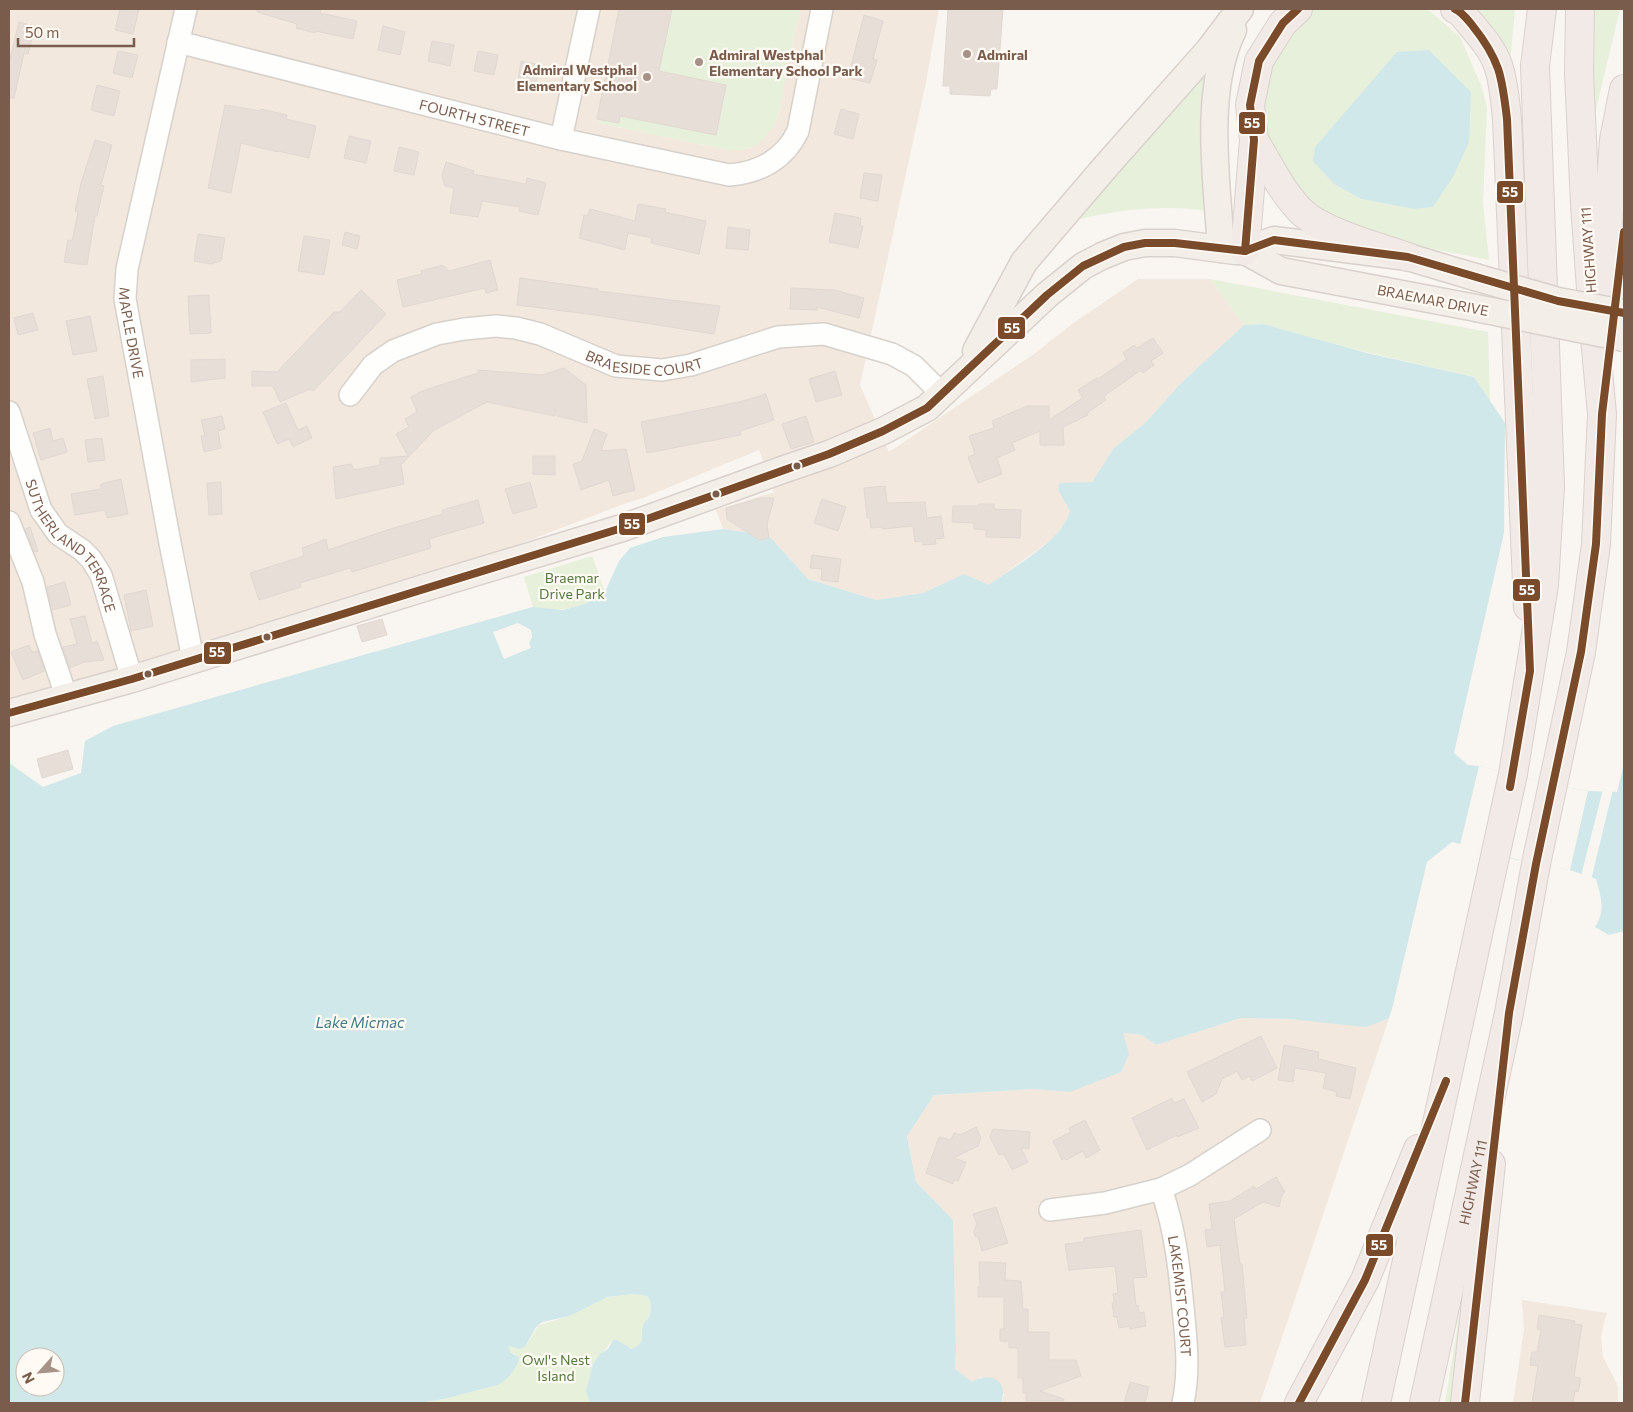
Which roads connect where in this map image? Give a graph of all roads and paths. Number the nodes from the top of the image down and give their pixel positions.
1 (186, 9) edge
2 (589, 9) edge
3 (822, 9) edge
4 (1241, 9) edge
5 (1298, 9) edge
6 (1456, 9) edge
7 (1533, 9) edge
8 (1542, 9) edge
9 (1580, 9) edge
10 (178, 42) junction
11 (1535, 66) junction
12 (1624, 89) edge
13 (561, 139) junction
14 (1254, 140) junction
15 (1624, 232) edge
16 (1233, 250) junction
17 (1408, 257) junction
18 (1624, 313) edge
19 (1624, 338) edge
20 (966, 370) junction
21 (350, 395) dead end
22 (943, 395) junction
23 (9, 412) edge
24 (1602, 414) junction
25 (9, 522) edge
26 (193, 659) junction
27 (1530, 670) junction
28 (132, 679) junction
29 (66, 698) junction
30 (9, 714) edge
31 (1509, 1013) junction
32 (1446, 1081) junction
33 (1260, 1130) dead end
34 (1161, 1189) junction
35 (1050, 1210) dead end
36 (1183, 1403) edge
37 (1298, 1403) edge
38 (1376, 1403) edge
39 (1424, 1403) edge
40 (1465, 1403) edge

1 - 10 street, MAPLE DRIVE
2 - 13 street
3 - 13 street, FOURTH STREET
4 - 16 main road
4 - 20 main road
5 - 14 highway
6 - 27 highway
7 - 11 highway
8 - 11 highway
9 - 24 highway, HIGHWAY 111
10 - 13 street, FOURTH STREET
10 - 26 street, MAPLE DRIVE
11 - 27 highway
12 - 24 highway
14 - 16 highway
14 - 17 highway
15 - 24 highway
16 - 17 main road, BRAEMAR DRIVE
16 - 19 main road, BRAEMAR DRIVE, bridge
16 - 20 main road, BRAEMAR DRIVE
17 - 18 main road, BRAEMAR DRIVE, bridge
20 - 22 main road, BRAEMAR DRIVE
21 - 22 street, BRAESIDE COURT
22 - 26 main road, BRAEMAR DRIVE
23 - 28 street, SUTHERLAND TERRACE
24 - 31 highway, HIGHWAY 111
25 - 29 street
26 - 28 main road, BRAEMAR DRIVE
27 - 32 highway
28 - 29 main road, BRAEMAR DRIVE
29 - 30 main road, BRAEMAR DRIVE
31 - 39 highway, HIGHWAY 111
31 - 40 highway
32 - 37 highway
32 - 38 highway
33 - 34 street
34 - 35 street
34 - 36 street, LAKEMIST COURT

